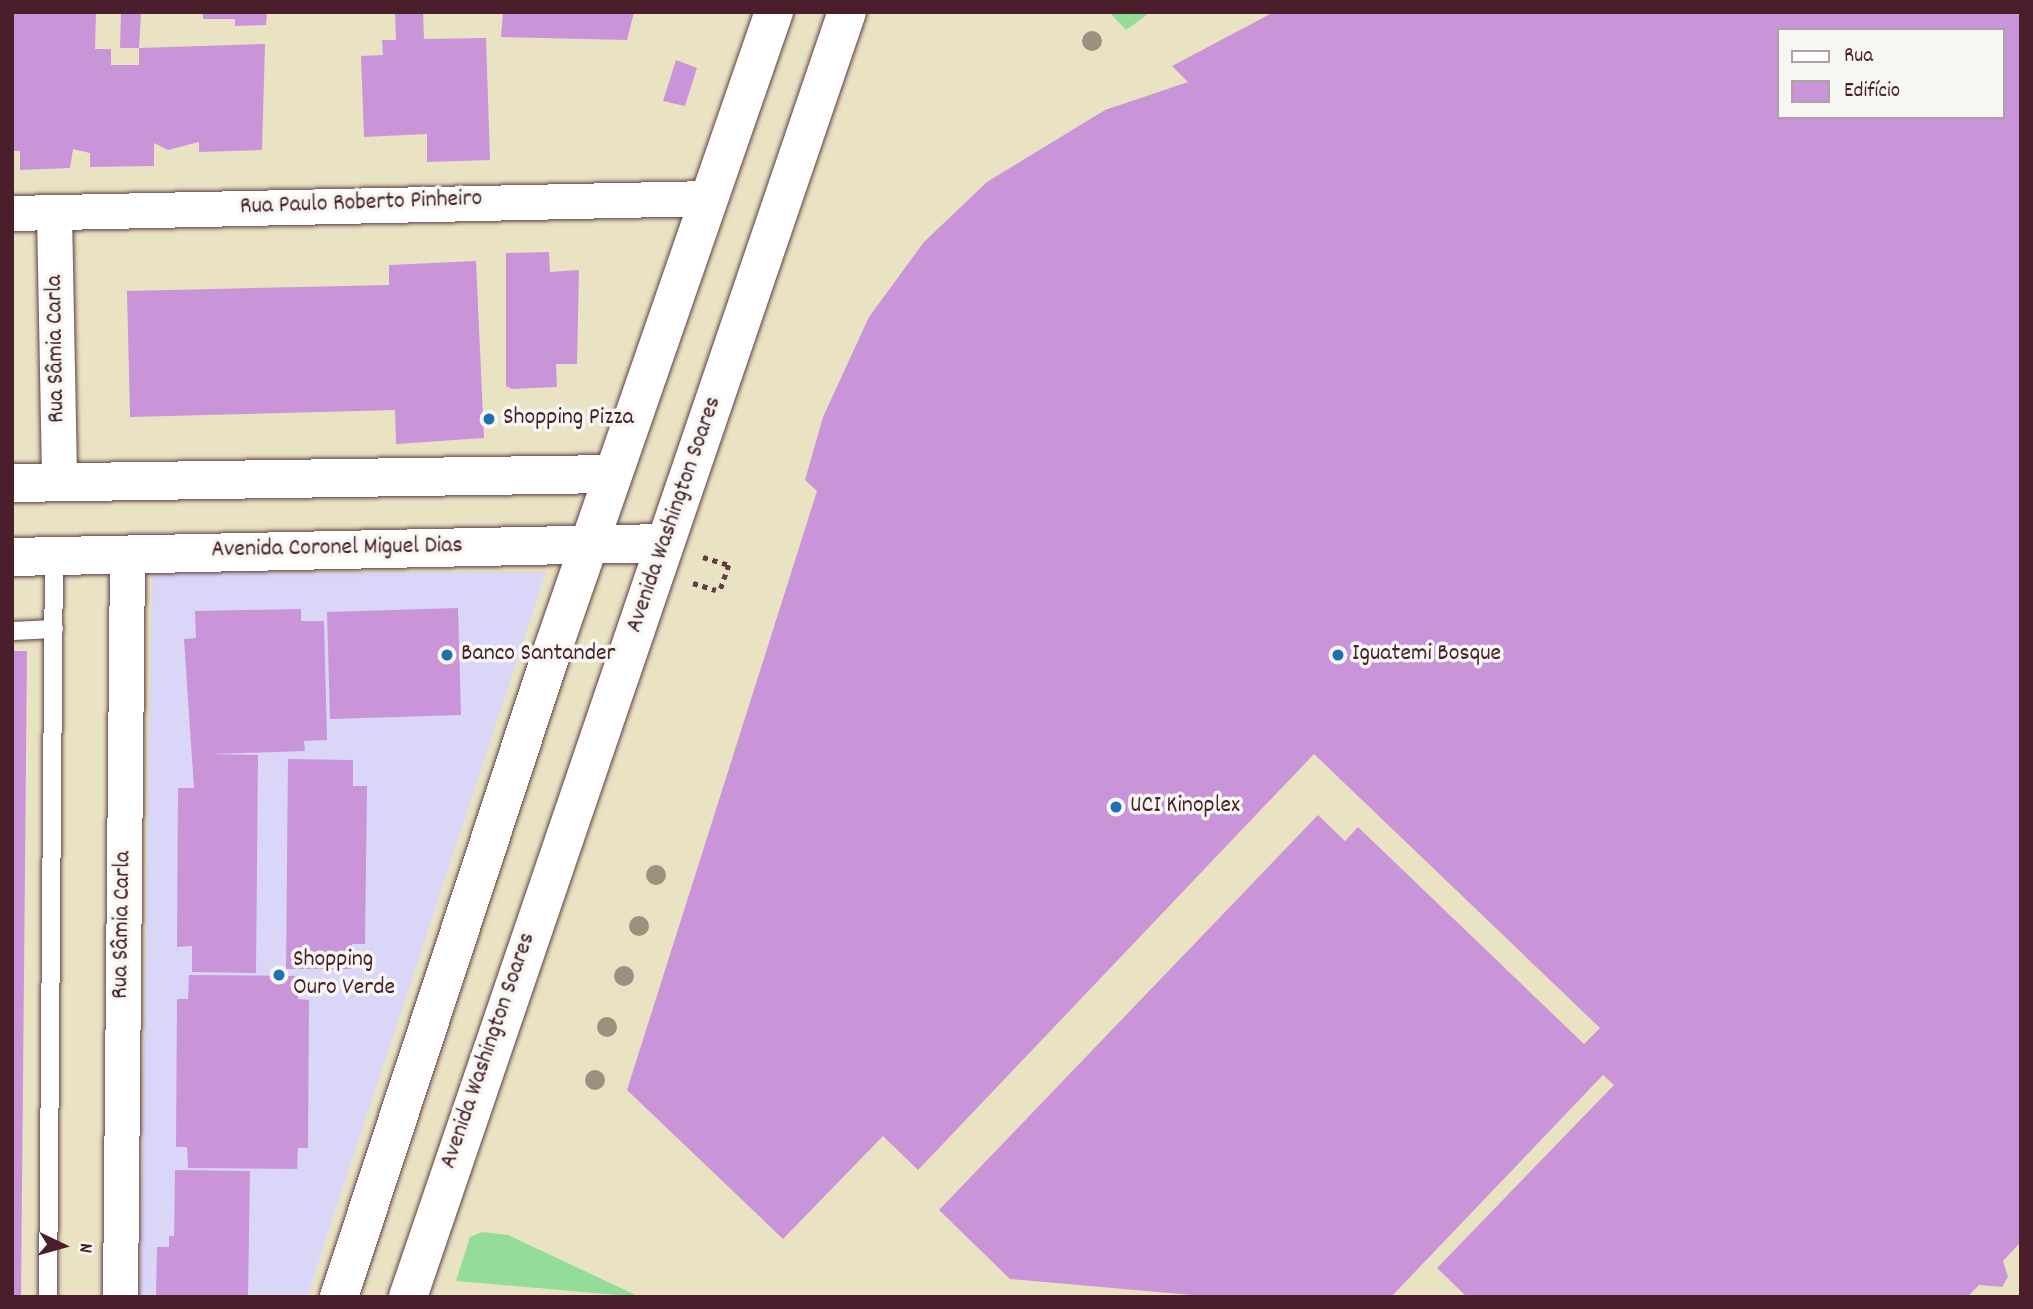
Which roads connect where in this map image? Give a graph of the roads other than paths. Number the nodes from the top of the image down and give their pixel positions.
1 (774, 12) edge
2 (847, 12) edge
3 (709, 198) junction
4 (12, 213) edge
5 (54, 214) junction
6 (613, 474) junction
7 (12, 483) edge
8 (60, 483) junction
9 (589, 544) junction
10 (678, 549) junction
11 (127, 554) junction
12 (54, 555) junction
13 (12, 557) edge
14 (54, 629) junction
15 (12, 631) edge
16 (48, 1297) edge
17 (120, 1297) edge
18 (339, 1297) edge
19 (408, 1297) edge

1 - 3 main road
2 - 10 main road, Avenida Washington Soares
3 - 5 street, Rua Paulo Roberto Pinheiro
3 - 6 main road
4 - 5 street, Rua Paulo Roberto Pinheiro
5 - 8 street, Rua Sâmia Carla
6 - 8 main road
6 - 9 main road
7 - 8 main road
9 - 10 main road, Avenida Coronel Miguel Dias
9 - 11 main road, Avenida Coronel Miguel Dias
9 - 18 main road
10 - 19 main road, Avenida Washington Soares
11 - 12 main road, Avenida Coronel Miguel Dias
11 - 17 street, Rua Sâmia Carla
12 - 13 main road, Avenida Coronel Miguel Dias
12 - 14 lane
14 - 15 lane
14 - 16 lane

